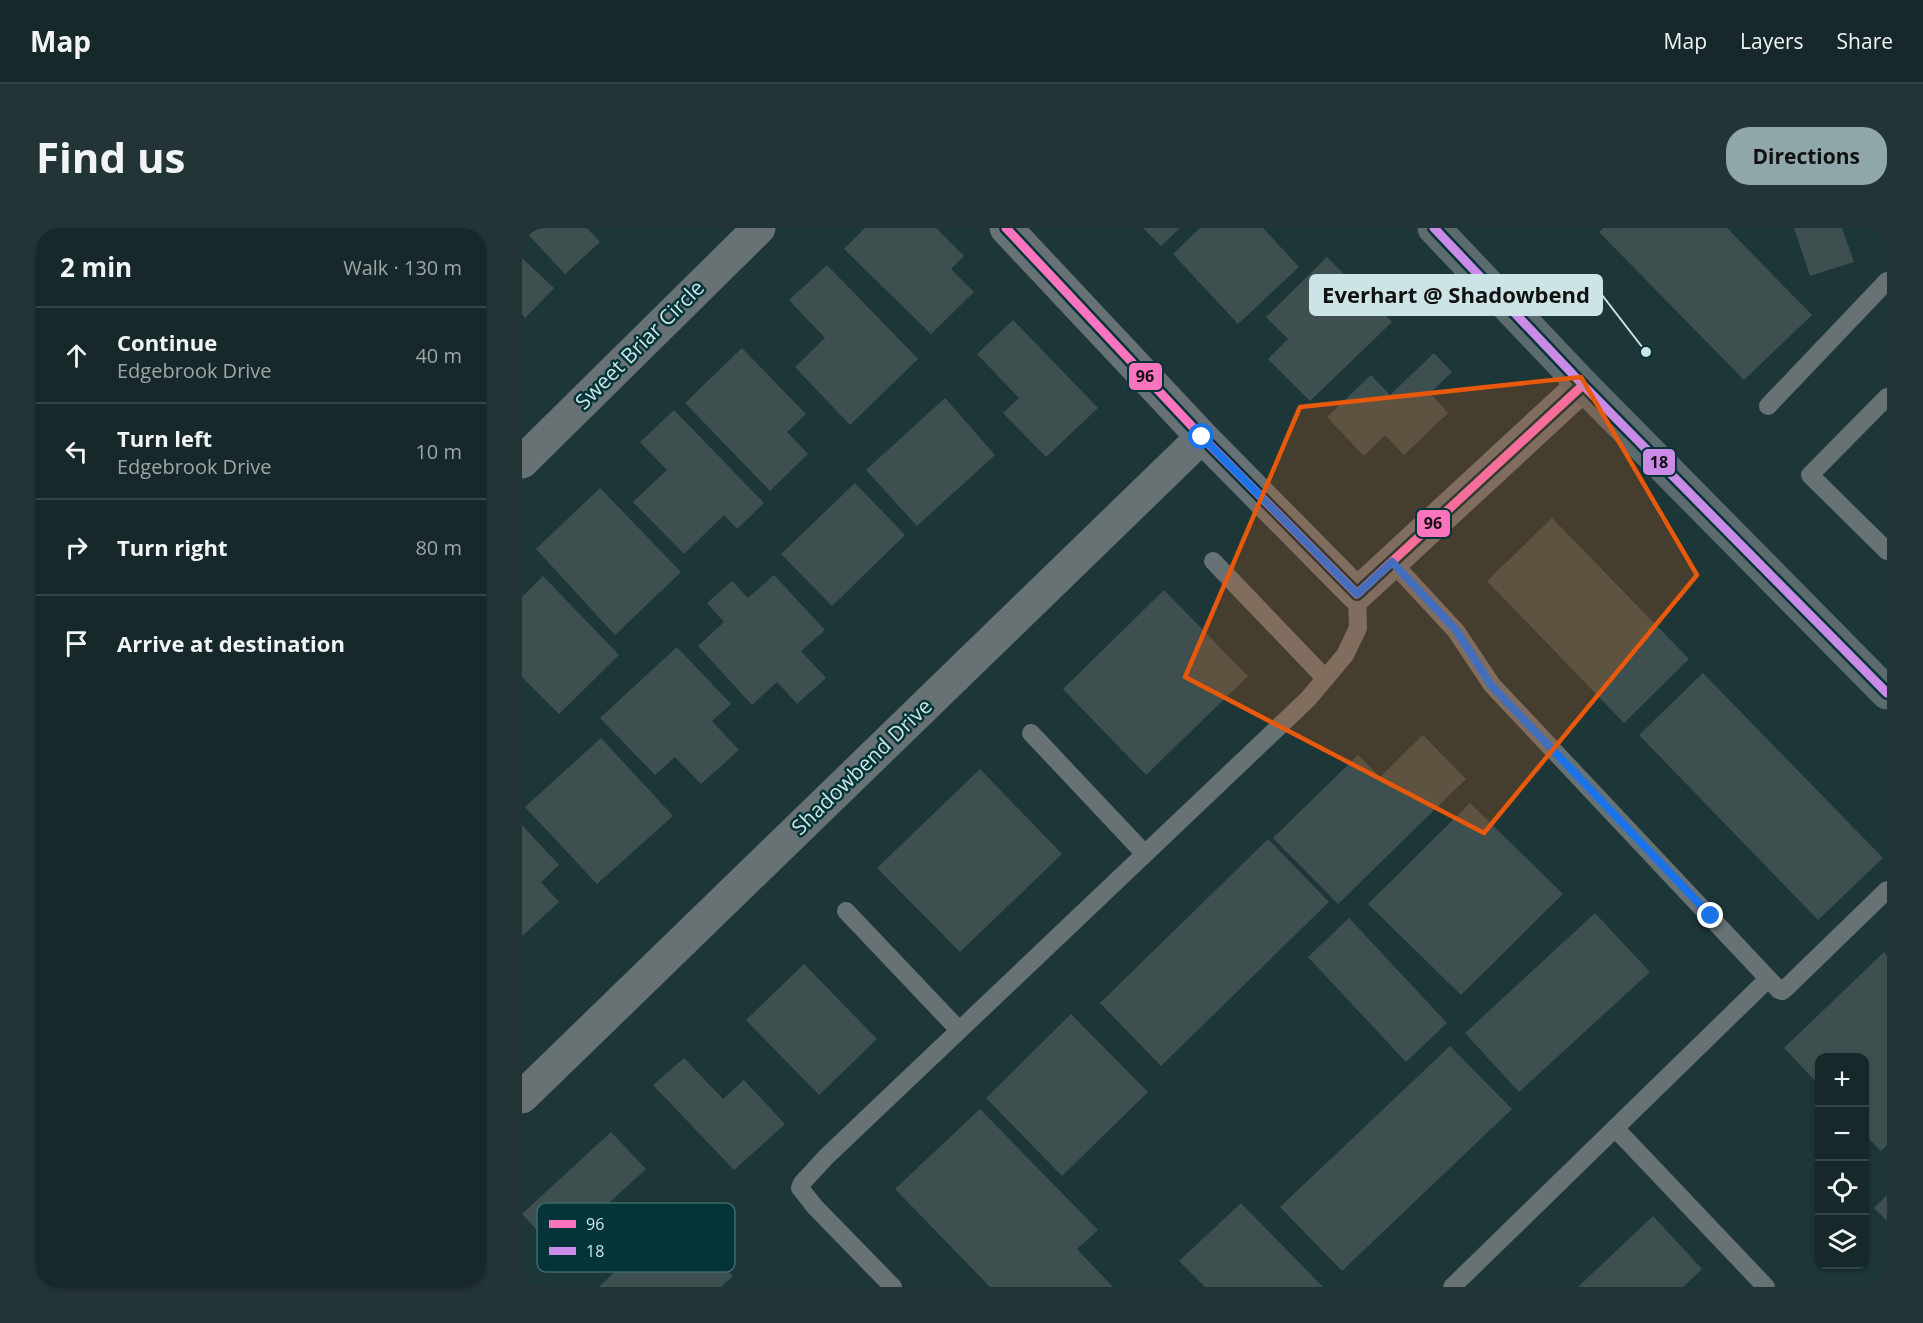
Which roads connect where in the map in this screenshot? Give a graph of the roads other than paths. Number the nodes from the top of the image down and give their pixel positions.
1 (759, 228) edge
2 (1006, 228) edge
3 (1434, 228) edge
4 (1887, 280) edge
5 (1583, 385) junction
6 (1887, 397) edge
7 (1768, 406) dead end
8 (1202, 437) junction
9 (522, 462) edge
10 (1887, 551) edge
11 (1213, 561) dead end
12 (1392, 562) junction
13 (1357, 594) junction
14 (1326, 678) junction
15 (1885, 686) edge
16 (1031, 733) dead end
17 (1145, 854) junction
18 (1887, 890) edge
19 (846, 911) dead end
20 (1768, 979) junction
21 (959, 1030) junction
22 (522, 1097) edge
23 (1615, 1128) junction
24 (893, 1287) edge
25 (1452, 1287) edge
26 (1766, 1287) edge

1 - 9 street, Sweet Briar Circle
2 - 8 street
3 - 5 main road
4 - 7 lane
5 - 12 street
5 - 15 main road
6 - 10 lane
8 - 13 street
8 - 22 street, Shadowbend Drive
11 - 14 lane
12 - 13 street
12 - 20 lane
13 - 14 lane
14 - 17 lane
16 - 17 lane
17 - 21 lane
18 - 20 lane
19 - 21 lane
20 - 23 lane
21 - 24 lane
23 - 25 lane
23 - 26 lane

